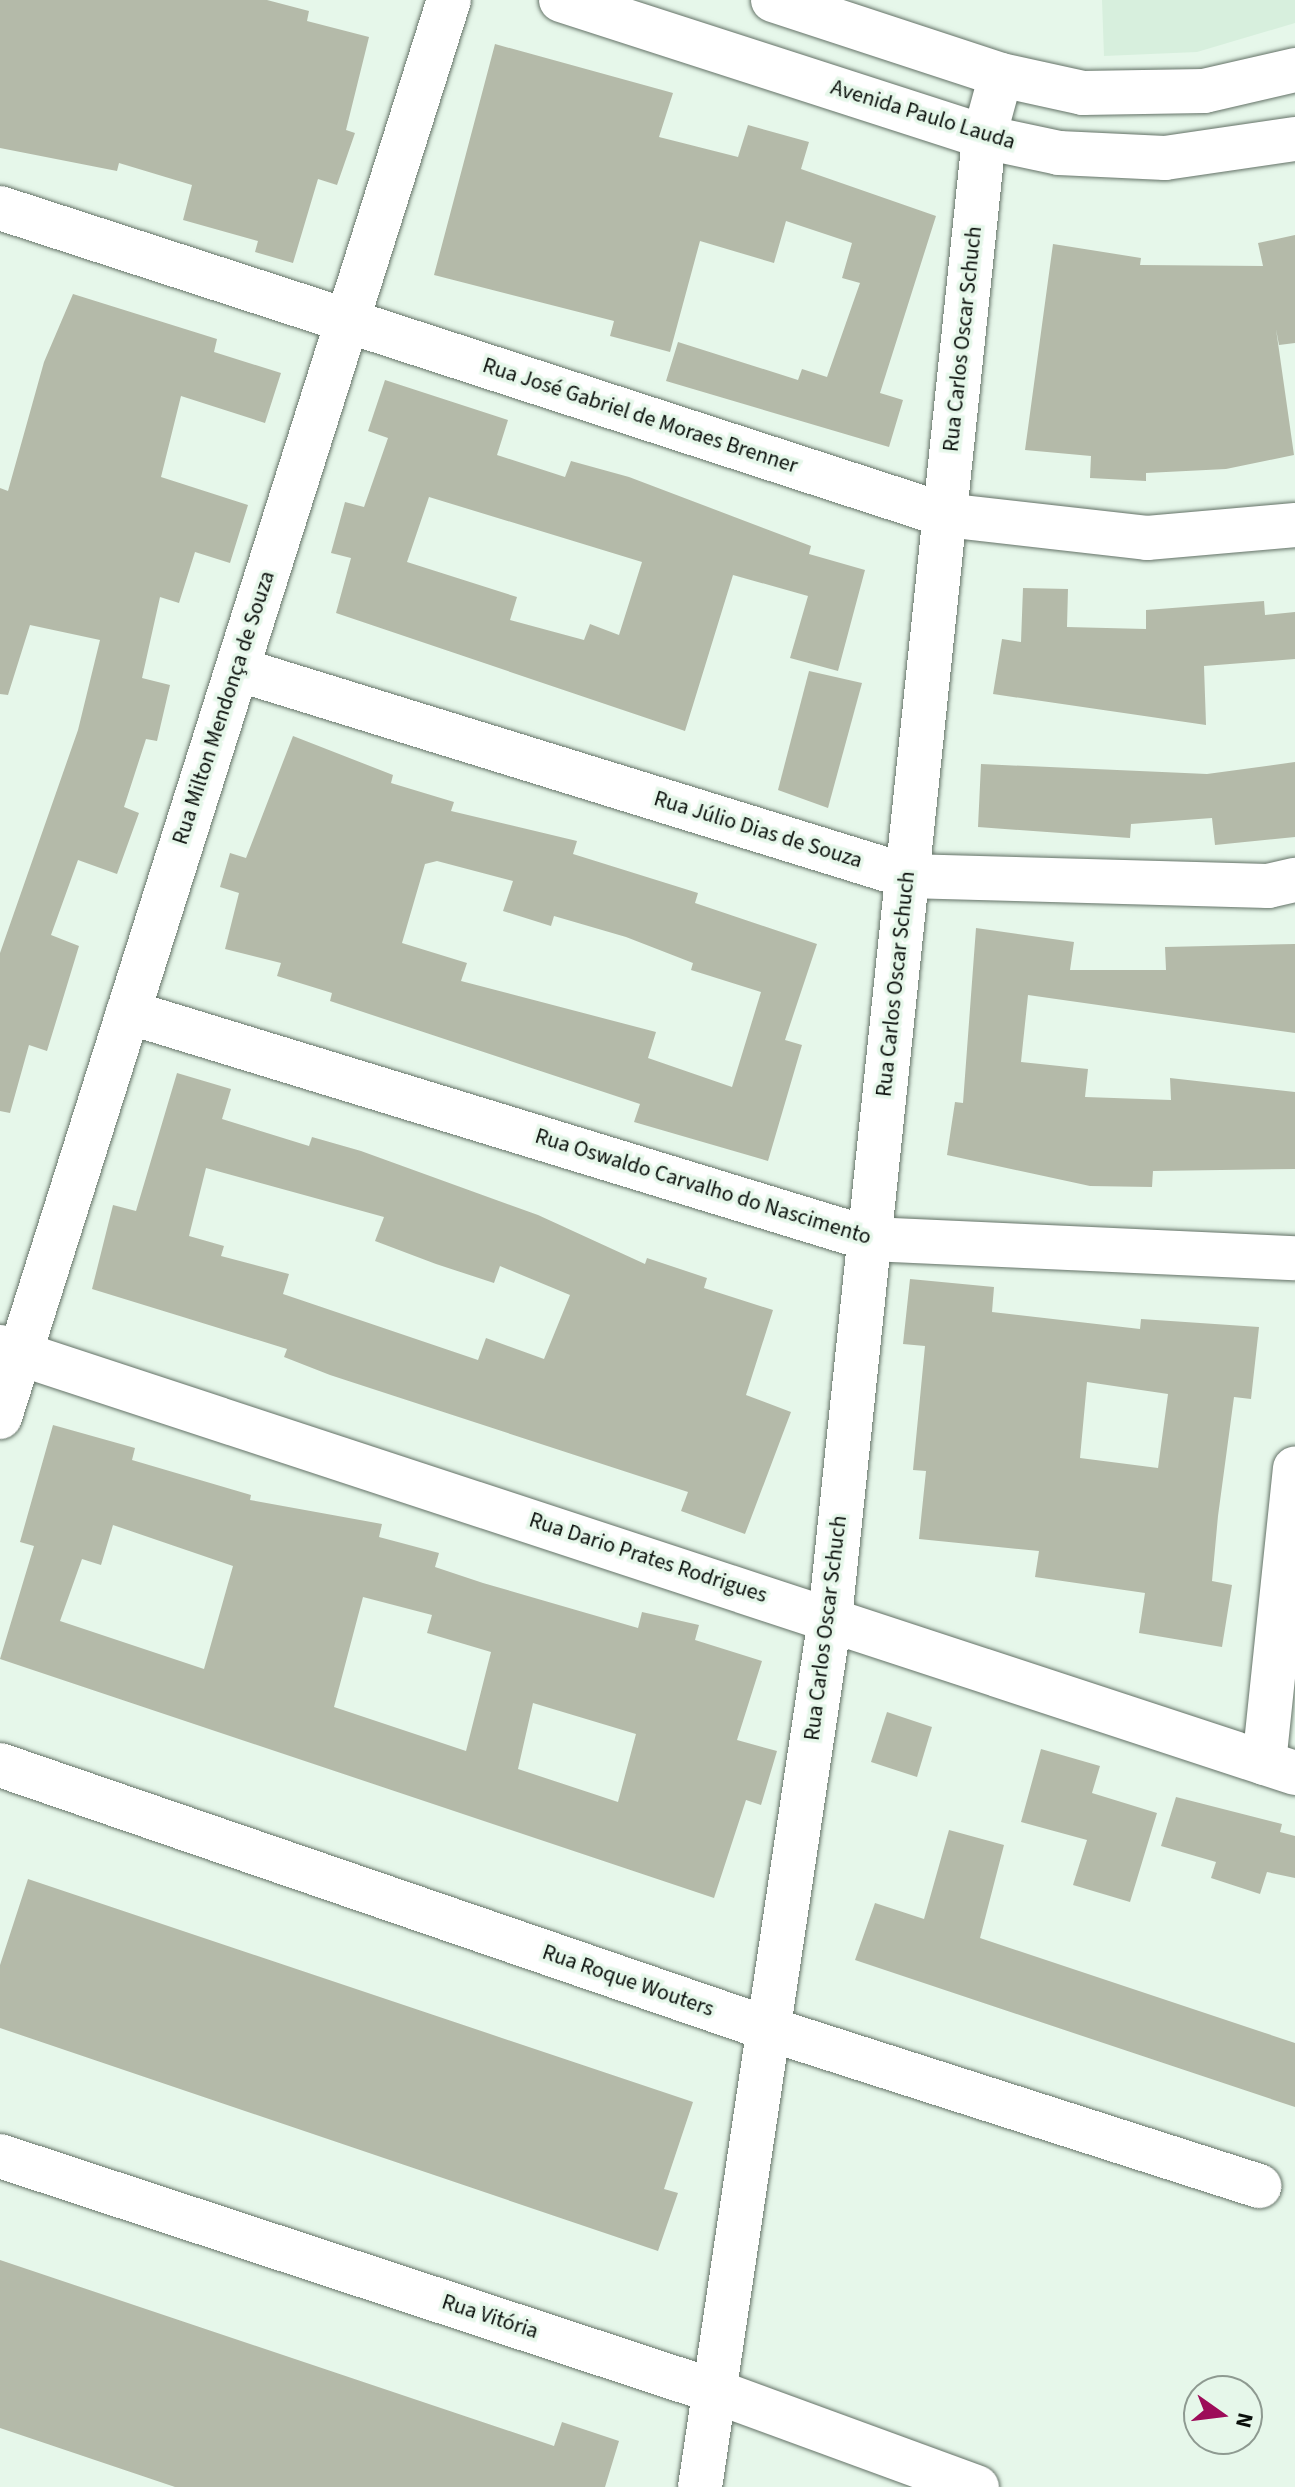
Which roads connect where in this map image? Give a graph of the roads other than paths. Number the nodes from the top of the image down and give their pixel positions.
1 (449, 0) edge
2 (561, 0) edge
3 (773, 0) edge
4 (1295, 70) edge
5 (1001, 75) junction
6 (984, 137) junction
7 (1295, 139) edge
8 (4, 221) edge
9 (347, 321) junction
10 (945, 515) junction
11 (1295, 525) edge
12 (237, 669) junction
13 (907, 876) junction
14 (1295, 880) edge
15 (128, 1012) junction
16 (870, 1239) junction
17 (1295, 1258) edge
18 (10, 1350) edge
19 (0, 1417) edge
20 (1295, 1469) edge
21 (830, 1618) junction
22 (0, 1765) edge
23 (1279, 1768) edge
24 (769, 2029) junction
25 (0, 2156) edge
26 (1259, 2186) dead end
27 (714, 2391) junction
28 (700, 2487) edge
29 (977, 2487) edge

1 - 9 street, Rua Milton Mendonça de Souza
2 - 6 street, Avenida Paulo Lauda
3 - 5 street
4 - 5 street
5 - 6 street, Rua Carlos Oscar Schuch
6 - 7 street, Avenida Paulo Lauda
6 - 10 street, Rua Carlos Oscar Schuch
8 - 9 street, Rua José Gabriel de Moraes Brenner
9 - 10 street, Rua José Gabriel de Moraes Brenner
9 - 12 street, Rua Milton Mendonça de Souza
10 - 11 street, Rua José Gabriel de Moraes Brenner
10 - 13 street, Rua Carlos Oscar Schuch
12 - 13 street, Rua Júlio Dias de Souza
12 - 15 street, Rua Milton Mendonça de Souza
13 - 14 street, Rua Júlio Dias de Souza
13 - 16 street, Rua Carlos Oscar Schuch
15 - 16 street, Rua Oswaldo Carvalho do Nascimento
15 - 18 street, Rua Milton Mendonça de Souza
16 - 17 street, Rua Oswaldo Carvalho do Nascimento
16 - 21 street, Rua Carlos Oscar Schuch
18 - 19 street, Rua Milton Mendonça de Souza
18 - 21 street, Rua Dario Prates Rodrigues
20 - 23 street
21 - 23 street, Rua Dario Prates Rodrigues
21 - 24 street, Rua Carlos Oscar Schuch
22 - 24 street, Rua Roque Wouters
24 - 26 street, Rua Roque Wouters
24 - 27 street, Rua Carlos Oscar Schuch
25 - 27 street, Rua Vitória
27 - 28 street, Rua Carlos Oscar Schuch
27 - 29 street, Rua Vitória

